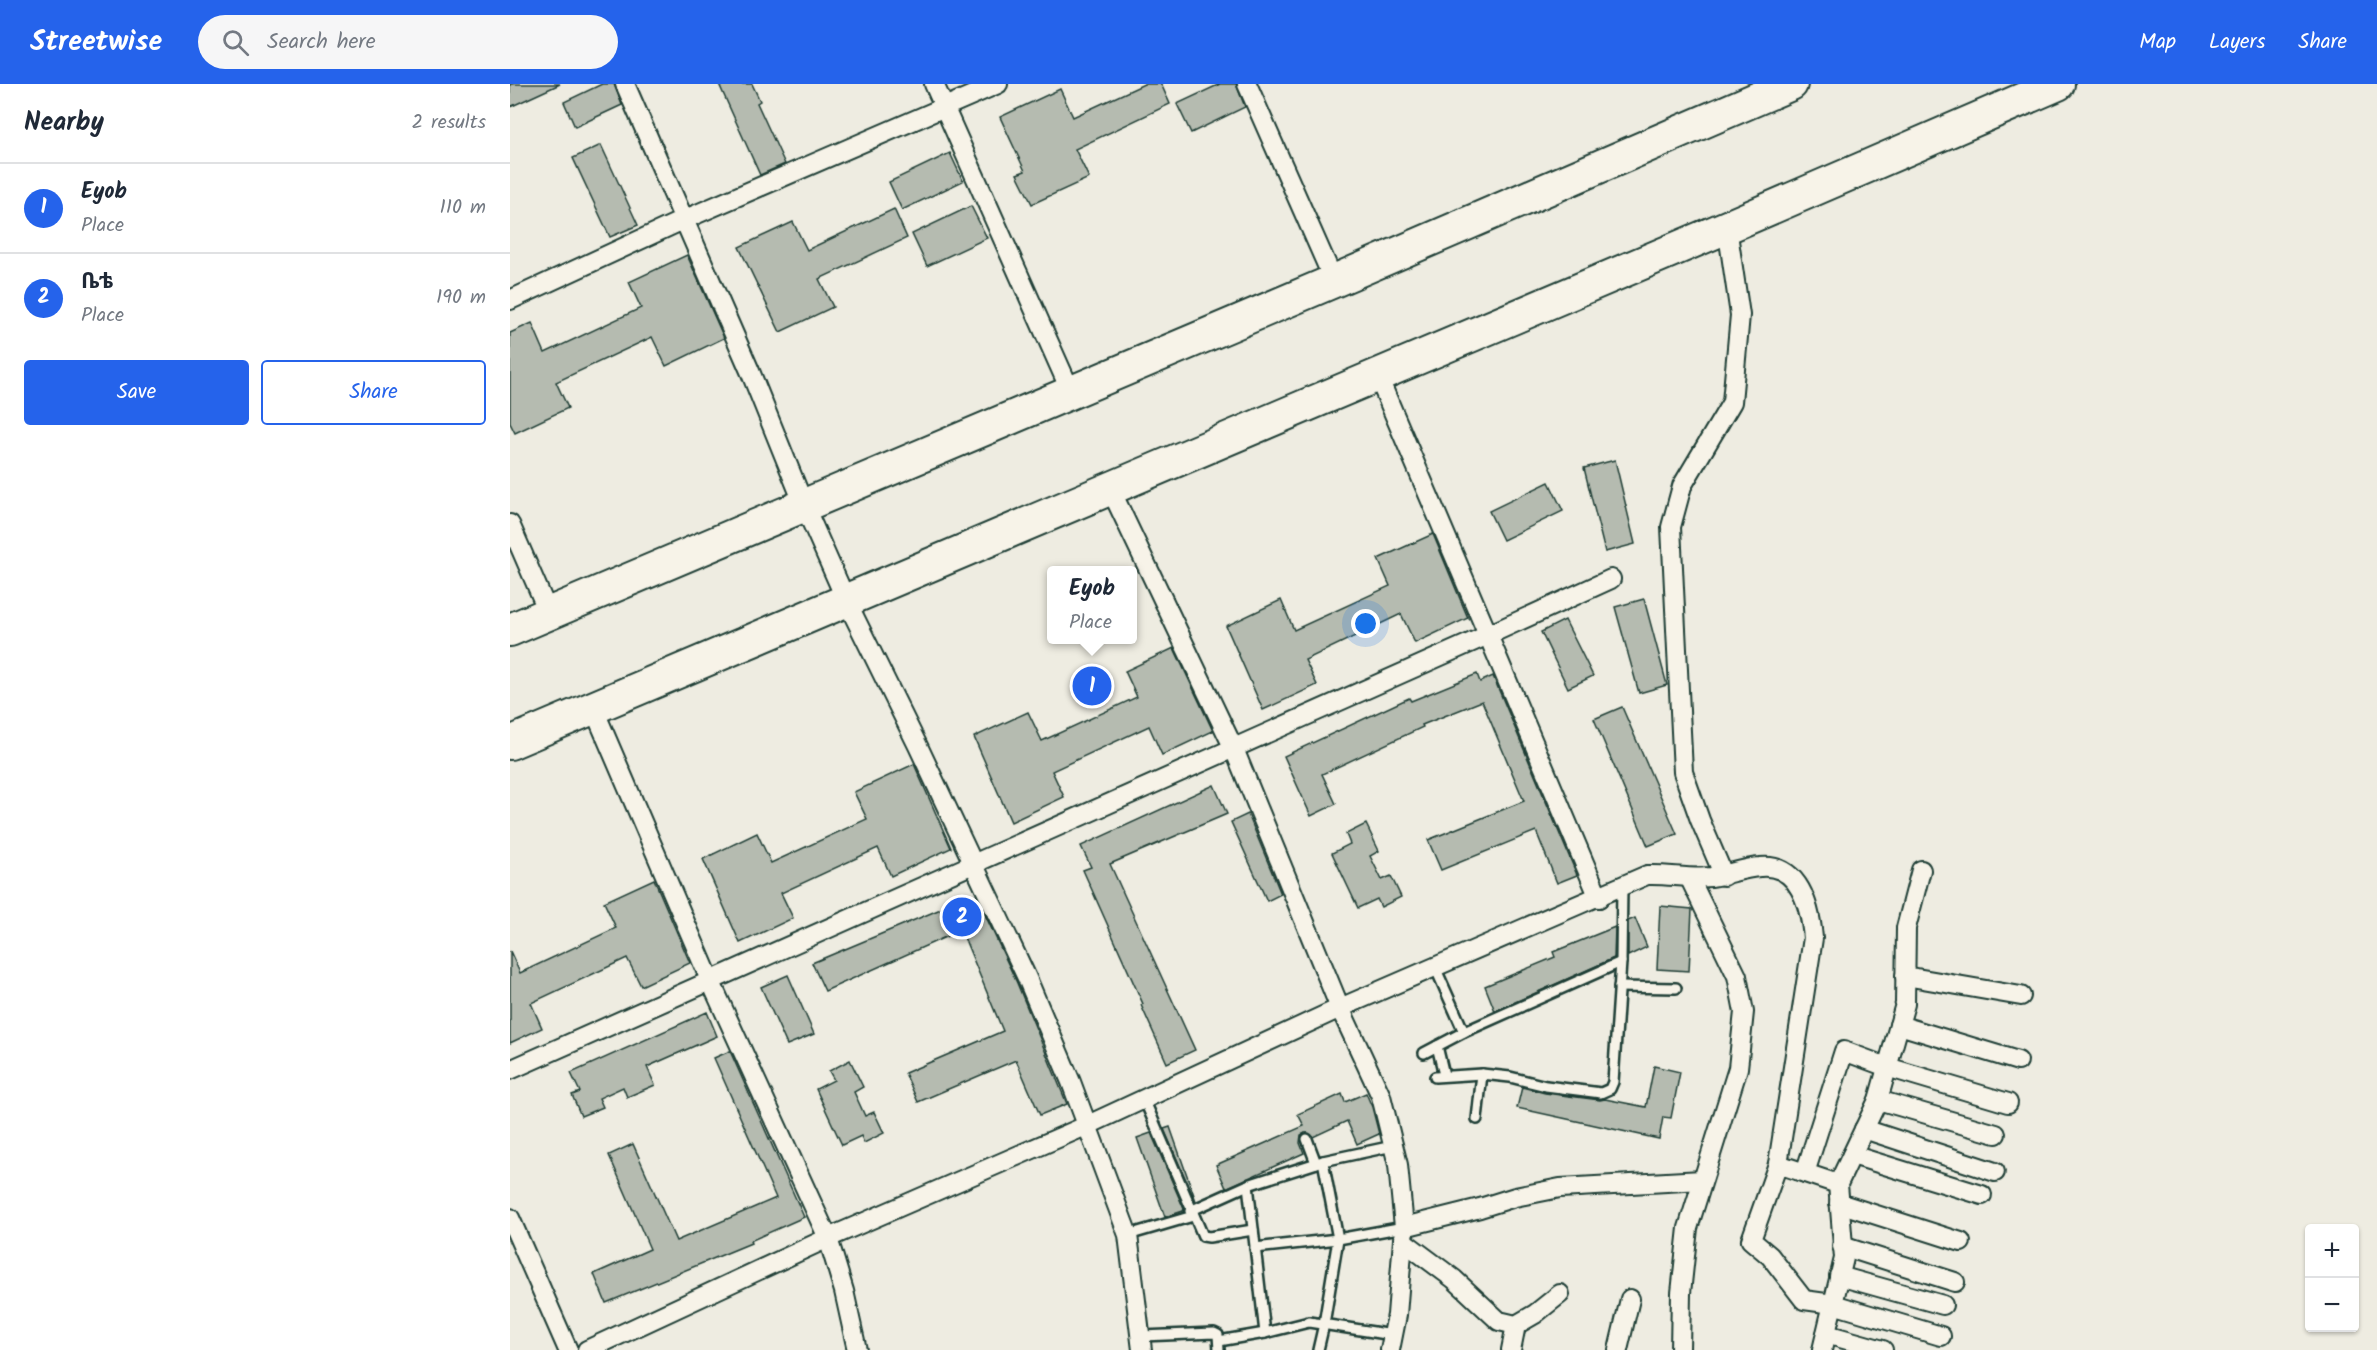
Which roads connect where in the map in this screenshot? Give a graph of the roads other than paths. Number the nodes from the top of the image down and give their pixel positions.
1 (625, 84) edge
2 (933, 84) edge
3 (998, 84) edge
4 (1247, 84) edge
5 (1791, 84) edge
6 (2058, 84) edge
7 (944, 107) junction
8 (683, 220) junction
9 (1727, 227) junction
10 (1334, 281) junction
11 (510, 300) edge
12 (1377, 374) junction
13 (1071, 392) junction
14 (1110, 488) junction
15 (804, 505) junction
16 (510, 524) edge
17 (1611, 579) dead end
18 (846, 600) junction
19 (549, 614) junction
20 (510, 630) edge
21 (1488, 635) junction
22 (593, 707) junction
23 (510, 743) edge
24 (1234, 749) junction
25 (973, 864) junction
26 (1921, 870) dead end
27 (1724, 876) junction
28 (1689, 879) junction
29 (1622, 887) junction
30 (1599, 898) junction
31 (1621, 962) junction
32 (1435, 967) junction
33 (1905, 976) junction
34 (710, 980) junction
35 (1619, 987) junction
36 (1676, 988) dead end
37 (2021, 996) dead end
38 (1340, 1008) junction
39 (1899, 1025) junction
40 (1464, 1032) junction
41 (1437, 1046) junction
42 (1424, 1053) dead end
43 (2018, 1061) dead end
44 (1887, 1067) junction
45 (510, 1070) edge
46 (1482, 1074) junction
47 (1144, 1099) junction
48 (1878, 1100) junction
49 (2008, 1103) dead end
50 (1477, 1119) dead end
51 (1088, 1125) junction
52 (1864, 1129) junction
53 (1996, 1134) dead end
54 (1307, 1139) dead end
55 (1394, 1146) junction
56 (1852, 1155) junction
57 (1319, 1162) junction
58 (1778, 1164) junction
59 (1995, 1172) dead end
60 (1805, 1173) junction
61 (1702, 1180) junction
62 (1838, 1184) junction
63 (1248, 1185) junction
64 (1982, 1195) dead end
65 (1839, 1203) junction
66 (1192, 1214) junction
67 (510, 1218) edge
68 (1253, 1230) junction
69 (1404, 1234) junction
70 (1128, 1235) junction
71 (828, 1238) junction
72 (1338, 1239) junction
73 (1961, 1242) dead end
74 (1842, 1246) junction
75 (1255, 1248) junction
76 (1839, 1276) junction
77 (1955, 1282) dead end
78 (1560, 1294) dead end
79 (1630, 1299) dead end
80 (1833, 1304) junction
81 (1943, 1305) dead end
82 (1324, 1324) junction
83 (1516, 1325) junction
84 (1265, 1333) junction
85 (1941, 1336) dead end
86 (1824, 1342) edge
87 (1142, 1343) edge
88 (1392, 1343) edge
89 (1219, 1346) edge
90 (568, 1350) edge
91 (587, 1350) edge
92 (856, 1350) edge
93 (1318, 1350) edge
94 (1510, 1350) edge
95 (1618, 1350) edge
96 (1680, 1350) edge
97 (1883, 1350) edge

1 - 8 street
2 - 7 street
3 - 7 street
4 - 10 street
5 - 10 highway
6 - 9 highway
7 - 8 street
7 - 13 street
8 - 11 street
8 - 15 street
9 - 12 highway
9 - 27 street
10 - 13 highway
12 - 14 highway
12 - 21 street
13 - 15 highway
14 - 18 highway
14 - 24 street
15 - 18 street
15 - 19 highway
16 - 19 street
17 - 21 street
18 - 22 highway
18 - 25 street
19 - 20 highway
21 - 24 street
21 - 30 street
22 - 23 highway
22 - 34 street
24 - 25 street
24 - 38 street
25 - 34 street
25 - 51 street
26 - 33 street
27 - 28 street
27 - 58 street
28 - 29 street
28 - 61 street
29 - 30 street
29 - 31 lane
30 - 32 street
31 - 35 lane
31 - 40 lane
32 - 38 street
32 - 40 lane
33 - 37 street
33 - 39 street
34 - 45 street
34 - 71 street
35 - 36 lane
35 - 46 lane
38 - 47 street
38 - 55 street
39 - 43 street
39 - 44 street
40 - 41 lane
41 - 42 lane
41 - 46 lane
44 - 48 street
44 - 49 street
44 - 60 street
46 - 50 lane
47 - 51 street
47 - 66 lane
48 - 52 street
48 - 53 street
51 - 70 street
51 - 71 street
52 - 56 street
52 - 59 street
54 - 57 lane
55 - 57 lane
55 - 69 street
56 - 62 street
56 - 64 street
57 - 63 lane
57 - 72 lane
58 - 60 street
58 - 80 street
60 - 62 street
61 - 69 street
61 - 96 street
62 - 65 street
63 - 66 lane
63 - 68 lane
65 - 73 street
65 - 74 street
66 - 68 lane
66 - 70 lane
67 - 90 street
68 - 75 lane
69 - 72 lane
69 - 83 street
69 - 88 street
70 - 87 street
71 - 91 street
71 - 92 street
72 - 75 lane
72 - 82 lane
74 - 76 street
74 - 77 street
75 - 84 lane
76 - 80 street
76 - 81 street
78 - 83 street
79 - 95 street
80 - 85 street
80 - 86 street
82 - 84 lane
82 - 88 lane
82 - 93 lane
83 - 94 street
84 - 89 lane
86 - 97 street
87 - 89 lane

